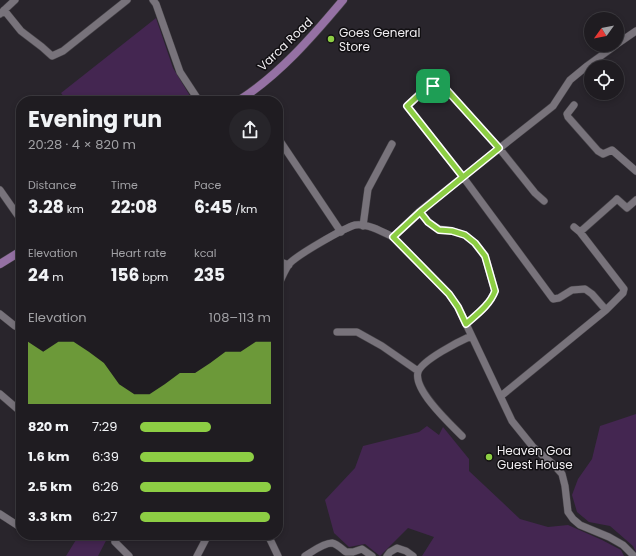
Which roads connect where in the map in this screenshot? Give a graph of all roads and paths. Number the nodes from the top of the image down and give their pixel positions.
1 (15, 0) edge
2 (127, 0) edge
3 (153, 0) edge
4 (343, 0) edge
5 (2, 12) edge
6 (636, 31) edge
7 (624, 39) edge
8 (606, 52) edge
9 (197, 96) edge
10 (253, 96) edge
11 (574, 105) dead end
12 (392, 144) dead end
13 (283, 145) edge
14 (499, 148) junction
15 (636, 172) edge
16 (463, 177) junction
17 (0, 190) edge
18 (636, 200) edge
19 (544, 201) dead end
20 (420, 212) junction
21 (16, 213) edge
22 (363, 226) junction
23 (341, 232) junction
24 (393, 237) junction
25 (16, 254) edge
26 (283, 263) edge
27 (0, 264) edge
28 (288, 265) junction
29 (283, 276) edge
30 (606, 310) junction
31 (0, 314) edge
32 (466, 324) junction
33 (15, 326) dead end
34 (337, 332) dead end
35 (471, 336) junction
36 (418, 371) junction
37 (0, 394) edge
38 (501, 396) junction
39 (16, 408) edge
40 (462, 436) dead end
41 (0, 514) edge
42 (16, 524) edge
43 (203, 540) edge
44 (270, 540) edge
45 (115, 542) dead end
46 (129, 556) edge
47 (197, 556) edge
48 (278, 556) edge
49 (305, 556) edge
50 (372, 556) edge
51 (387, 556) edge
52 (413, 556) edge
53 (634, 556) edge

1 - 5 street
2 - 5 street
3 - 9 street
4 - 10 main road, Varca Road
6 - 7 street
8 - 14 street
11 - 15 street
12 - 22 street
13 - 23 street
14 - 16 street
14 - 16 street
14 - 19 street
16 - 20 street
16 - 30 street
17 - 21 street
18 - 30 street
20 - 24 street
20 - 32 street
22 - 23 street
22 - 24 street
23 - 28 street
24 - 32 street
25 - 27 main road
26 - 28 street
28 - 29 street
30 - 38 street
31 - 33 street
32 - 35 street
34 - 36 street
35 - 36 street
35 - 38 street
36 - 40 street
37 - 39 street
38 - 53 street
41 - 42 street
43 - 47 street
44 - 48 street
45 - 46 street
49 - 50 street
51 - 52 street

